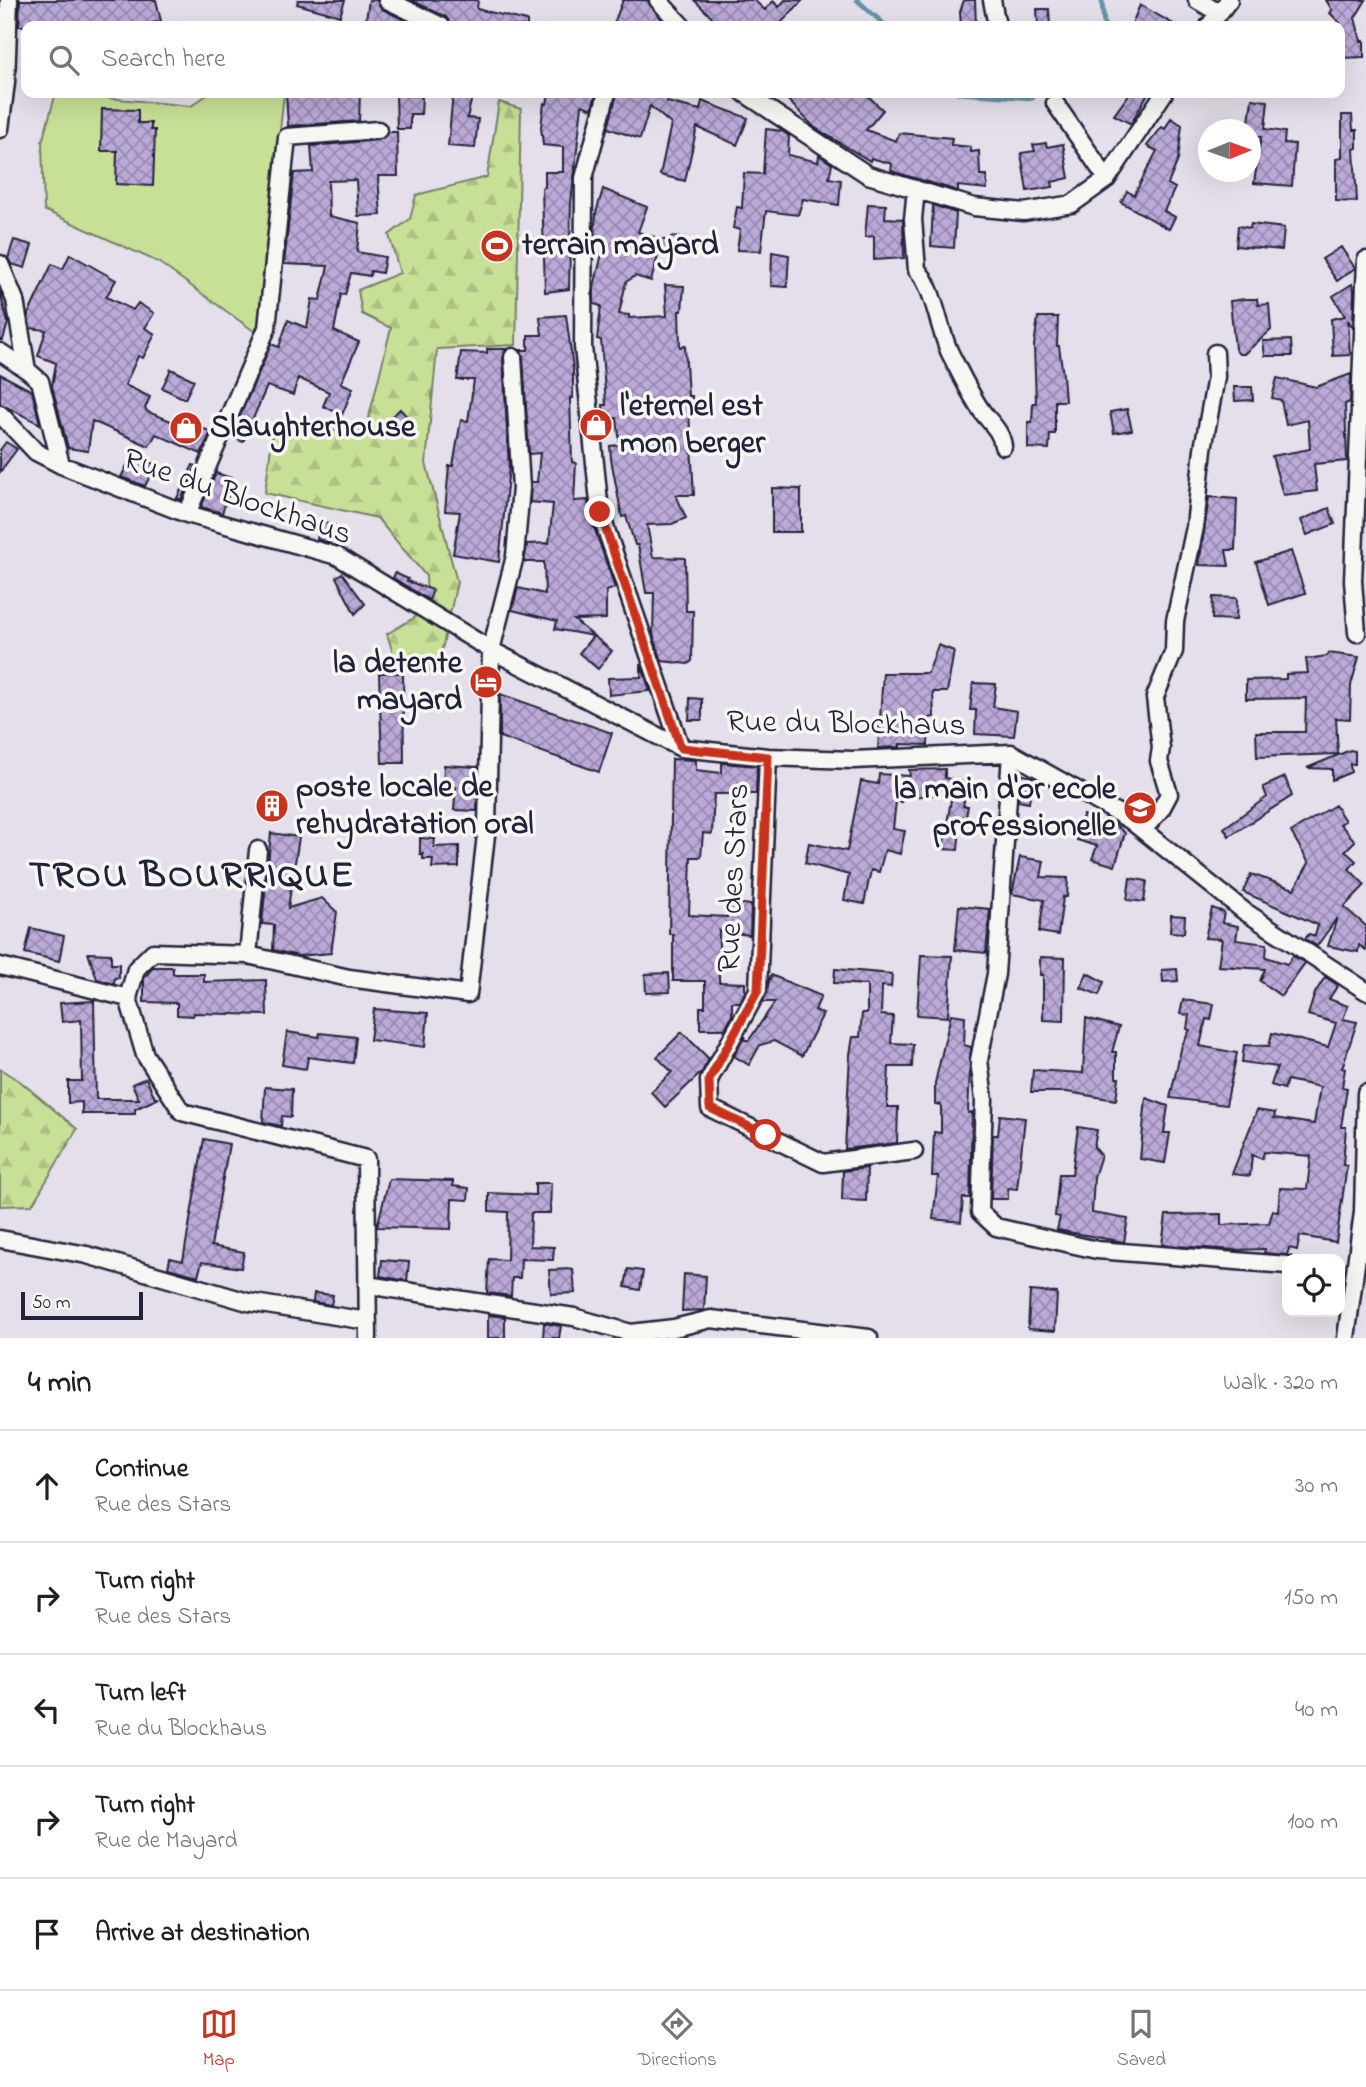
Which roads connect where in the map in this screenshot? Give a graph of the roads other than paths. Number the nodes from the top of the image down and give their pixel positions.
1 (9, 0) edge
2 (387, 0) edge
3 (658, 0) edge
4 (992, 0) edge
5 (1197, 0) edge
6 (1229, 0) edge
7 (1214, 20) edge
8 (431, 21) edge
9 (677, 21) edge
10 (996, 21) edge
11 (606, 98) edge
12 (747, 98) edge
13 (1161, 98) edge
14 (1055, 103) dead end
15 (0, 129) edge
16 (377, 130) dead end
17 (1107, 179) junction
18 (916, 189) junction
19 (1366, 260) edge
20 (0, 264) edge
21 (0, 352) edge
22 (1215, 353) dead end
23 (513, 357) dead end
24 (27, 370) junction
25 (0, 414) edge
26 (1003, 446) dead end
27 (61, 465) junction
28 (187, 514) junction
29 (1357, 633) dead end
30 (491, 650) junction
31 (681, 748) junction
32 (1011, 754) junction
33 (768, 757) junction
34 (1143, 830) junction
35 (258, 850) dead end
36 (248, 955) junction
37 (0, 966) edge
38 (1366, 991) edge
39 (128, 998) junction
40 (1366, 1093) edge
41 (915, 1151) dead end
42 (0, 1239) edge
43 (1282, 1265) edge
44 (1347, 1267) edge
45 (367, 1285) junction
46 (367, 1321) junction
47 (660, 1334) edge
48 (807, 1334) edge
49 (368, 1338) edge
50 (869, 1338) edge
51 (1346, 1338) edge

1 - 15 street
2 - 8 street
3 - 9 street
4 - 10 street
5 - 7 street
6 - 7 street
11 - 31 street
12 - 18 street
13 - 17 street
14 - 17 street
16 - 28 street
17 - 18 street
18 - 26 street
19 - 29 street
20 - 24 street
21 - 24 street
22 - 34 street
23 - 30 street
24 - 27 street
25 - 27 street, Rue du Blockhaus
27 - 28 street, Rue du Blockhaus
28 - 30 street, Rue du Blockhaus
30 - 31 street, Rue du Blockhaus
30 - 36 street
31 - 33 street, Rue du Blockhaus
32 - 33 street, Rue du Blockhaus
32 - 34 street, Rue du Blockhaus
32 - 43 street
33 - 41 street, Rue des Stars
34 - 38 street, Rue du Blockhaus
35 - 36 street
36 - 39 street
37 - 39 street
39 - 45 street
40 - 44 street
42 - 46 street
44 - 51 street
45 - 46 street
45 - 47 street
46 - 49 street
47 - 48 street
48 - 50 street

